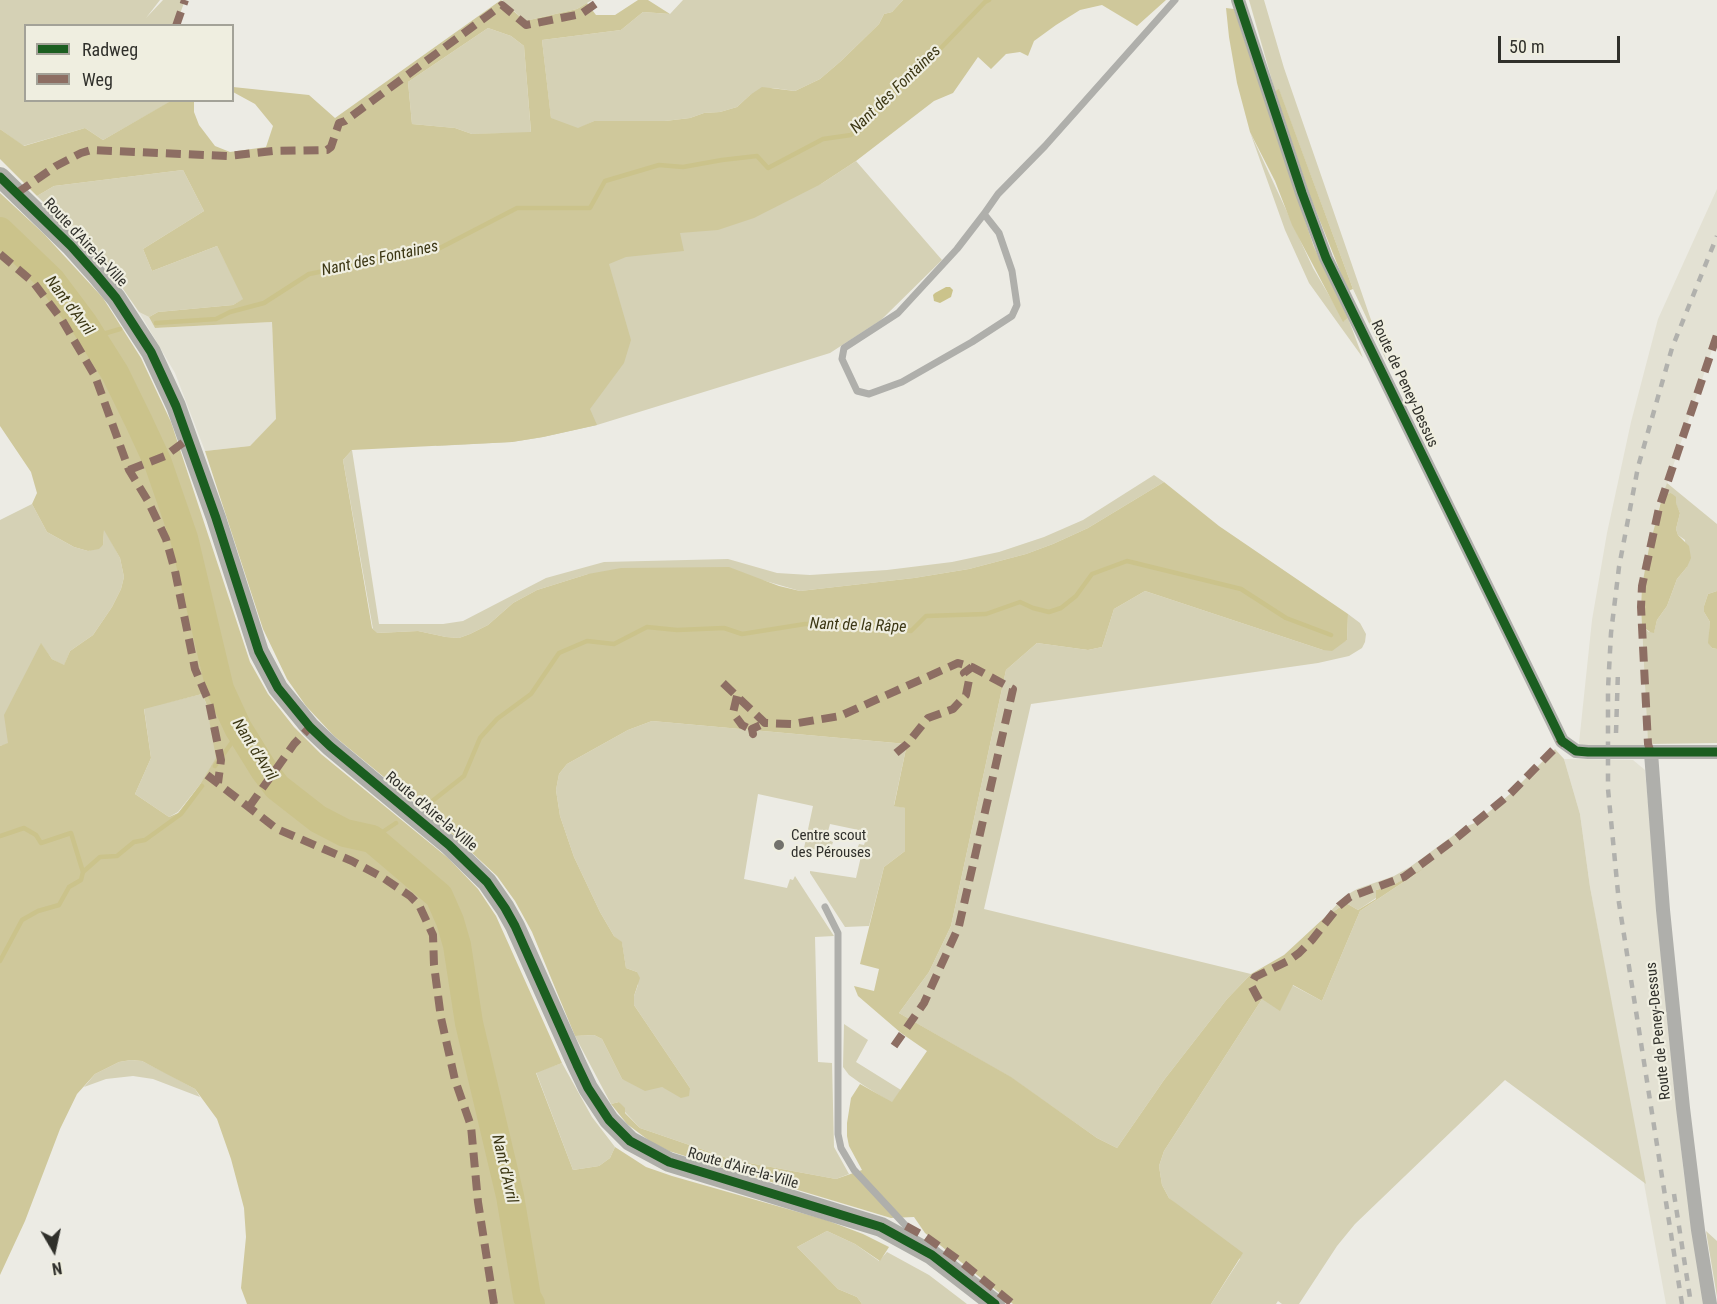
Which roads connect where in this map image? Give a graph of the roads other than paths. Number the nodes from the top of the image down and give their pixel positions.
1 (1175, 0) edge
2 (1238, 0) edge
3 (0, 177) edge
4 (984, 214) junction
5 (1717, 752) edge
6 (1651, 753) junction
7 (825, 907) dead end
8 (907, 1240) junction
9 (995, 1304) edge
10 (1710, 1304) edge

1 - 4 lane
2 - 6 street, Route de Peney-Dessus
3 - 8 street, Route d'Aire-la-Ville
4 - 4 lane
5 - 6 street
6 - 10 street, Route de Peney-Dessus
7 - 8 lane
8 - 9 street, Route d'Aire-la-Ville

